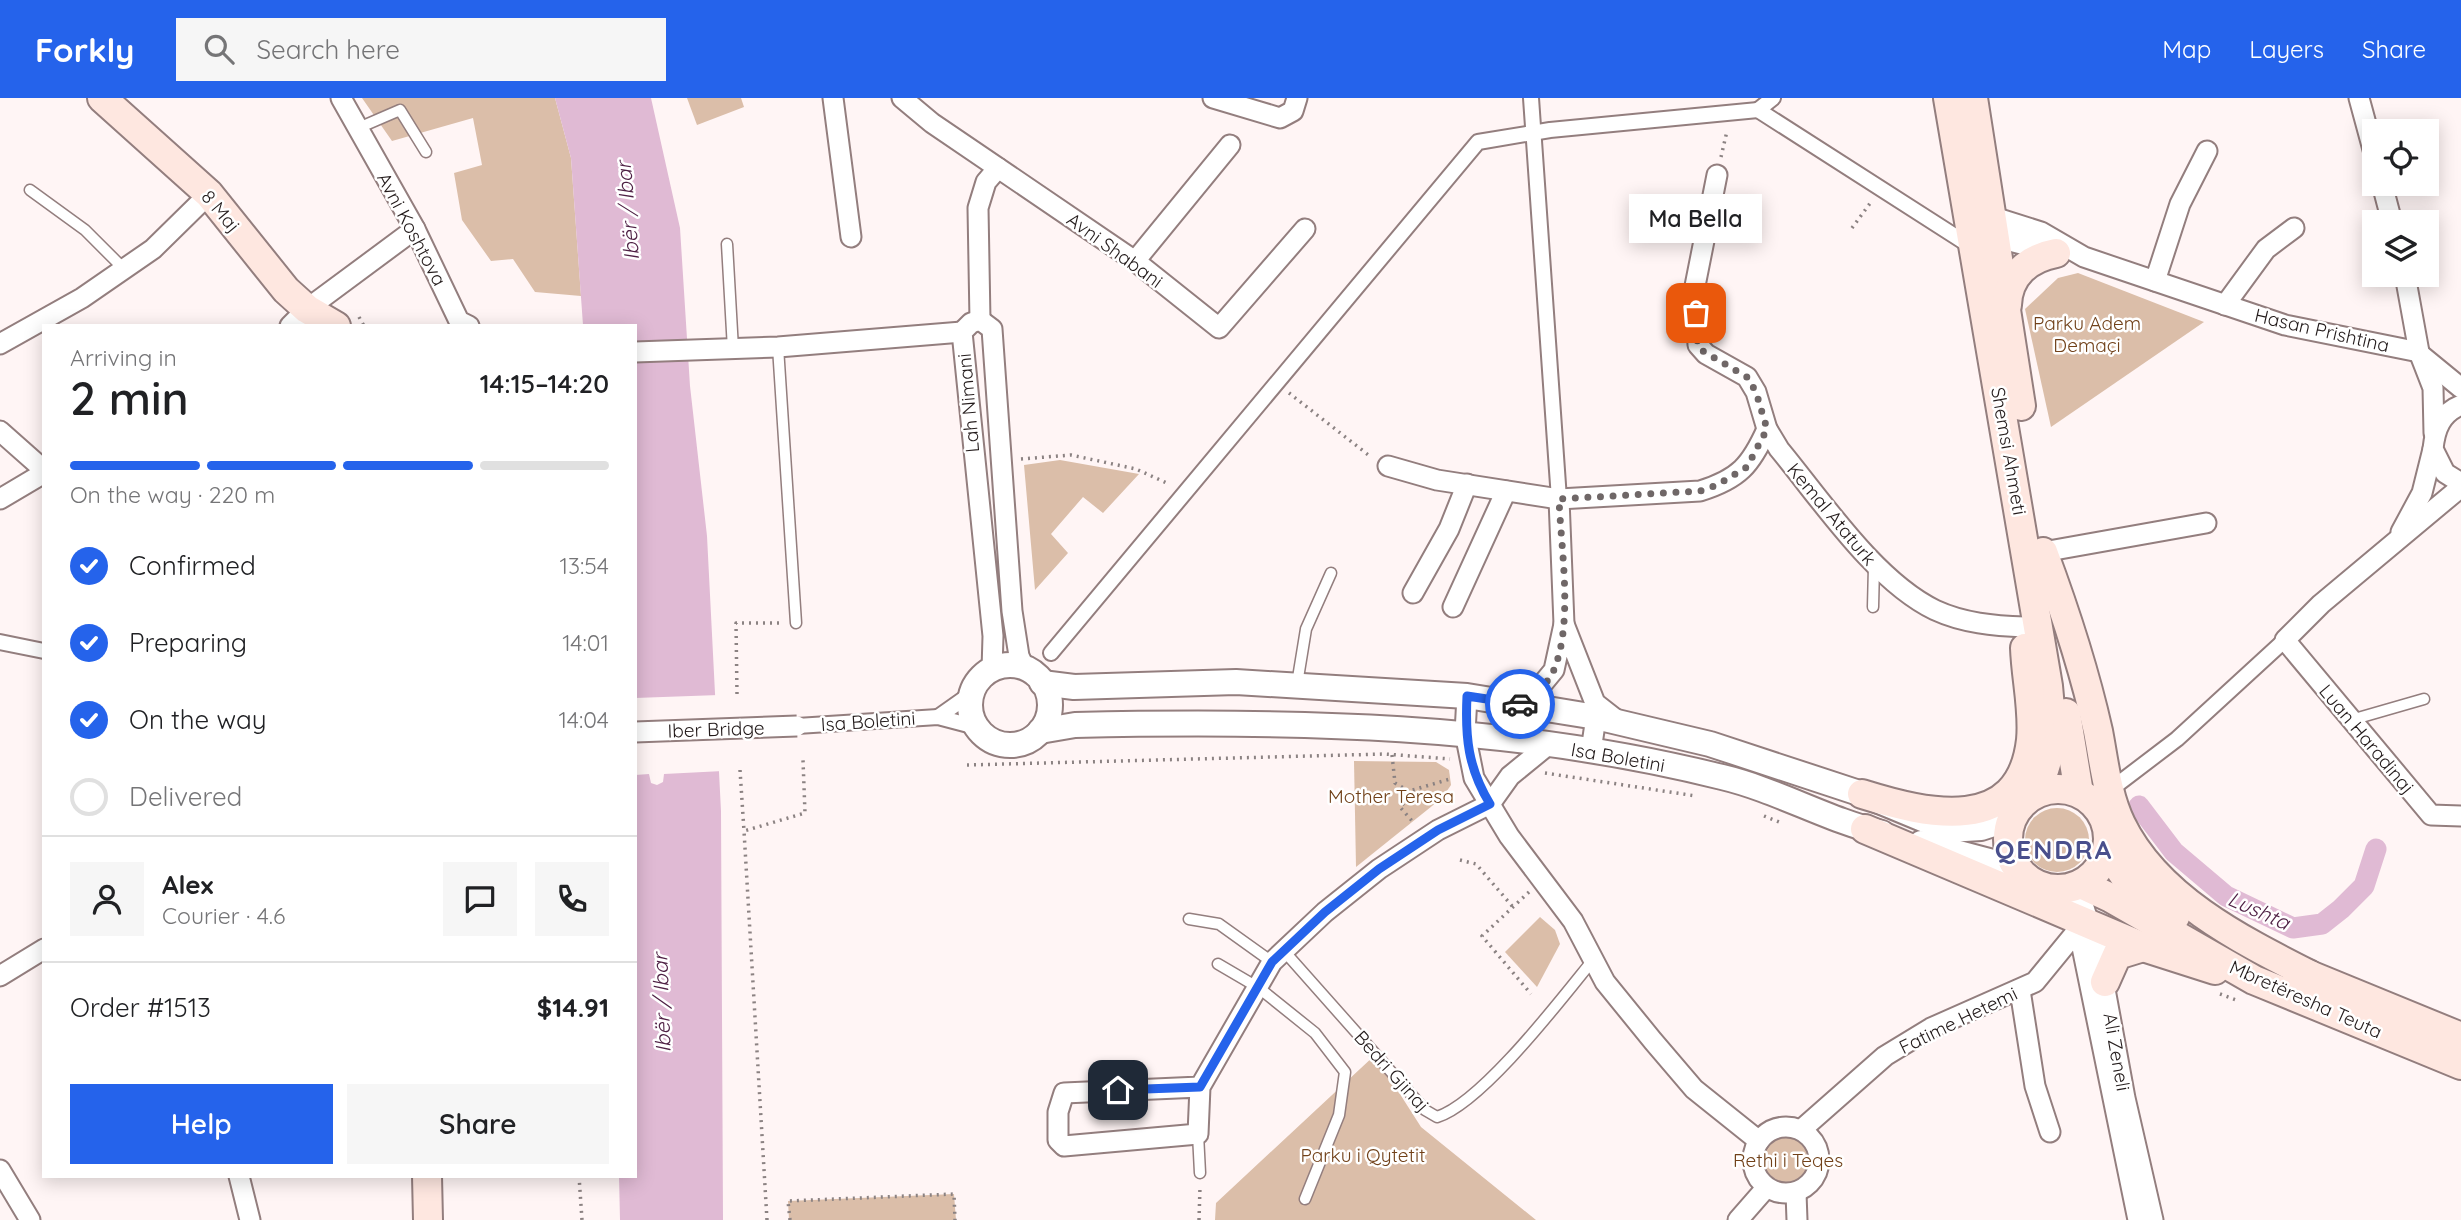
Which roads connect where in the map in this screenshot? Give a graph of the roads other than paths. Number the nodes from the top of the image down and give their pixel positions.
1 (102, 98) edge
2 (341, 98) edge
3 (833, 98) edge
4 (902, 98) edge
5 (1213, 98) edge
6 (1297, 98) edge
7 (1531, 98) edge
8 (1773, 98) edge
9 (1948, 98) edge
10 (1973, 98) edge
11 (2359, 98) edge
12 (1758, 110) junction
13 (2365, 119) edge
14 (356, 129) junction
15 (1535, 132) junction
16 (1230, 145) dead end
17 (2207, 150) dead end
18 (426, 152) dead end
19 (998, 168) junction
20 (1717, 175) road end
21 (30, 190) dead end
22 (209, 194) junction
23 (1980, 228) junction
24 (2294, 228) dead end
25 (415, 229) junction
26 (1305, 229) dead end
27 (851, 237) dead end
28 (2049, 243) junction
29 (727, 244) dead end
30 (1135, 261) junction
31 (124, 270) junction
32 (2155, 281) junction
33 (2407, 287) edge
34 (2225, 305) junction
35 (2007, 311) junction
36 (298, 317) edge
37 (979, 320) junction
38 (328, 324) edge
39 (465, 324) edge
40 (962, 332) junction
41 (0, 344) edge
42 (778, 347) junction
43 (733, 349) junction
44 (637, 352) edge
45 (2419, 352) junction
46 (2461, 388) edge
47 (2461, 405) edge
48 (1767, 429) junction
49 (0, 431) edge
50 (2433, 441) junction
51 (1388, 466) road end
52 (42, 470) edge
53 (42, 473) edge
54 (1466, 484) junction
55 (2461, 485) edge
56 (1506, 491) junction
57 (0, 499) edge
58 (1559, 499) junction
59 (2206, 523) dead end
60 (2391, 546) junction
61 (2036, 559) junction
62 (1874, 566) junction
63 (1331, 573) dead end
64 (1413, 593) dead end
65 (1453, 607) dead end
66 (1873, 607) dead end
67 (796, 623) road end
68 (1564, 624) junction
69 (2025, 626) junction
70 (2285, 640) junction
71 (0, 642) edge
72 (42, 651) edge
73 (1051, 653) dead end
74 (1029, 669) junction
75 (992, 670) junction
76 (1297, 685) junction
77 (972, 693) junction
78 (1467, 696) junction
79 (2424, 699) dead end
80 (1525, 705) junction
81 (938, 717) junction
82 (1607, 719) junction
83 (2351, 720) junction
84 (797, 726) joint
85 (976, 727) junction
86 (1040, 731) junction
87 (637, 732) edge
88 (1465, 733) junction
89 (1548, 745) junction
90 (1591, 751) junction
91 (2110, 790) junction
92 (2079, 793) junction
93 (1862, 794) junction
94 (1490, 804) junction
95 (2020, 808) junction
96 (2461, 816) edge
97 (1865, 829) junction
98 (2107, 850) junction
99 (2016, 868) junction
100 (2074, 887) junction
101 (1189, 919) dead end
102 (2080, 925) junction
103 (2143, 947) junction
104 (42, 950) edge
105 (1278, 956) junction
106 (1593, 960) junction
107 (1218, 964) dead end
108 (2310, 975) junction
109 (0, 976) edge
110 (2105, 982) junction
111 (1259, 988) junction
112 (2020, 990) junction
113 (2247, 991) junction
114 (2461, 1037) edge
115 (2461, 1065) edge
116 (1200, 1087) junction
117 (1801, 1130) junction
118 (2050, 1132) dead end
119 (1198, 1134) junction
120 (1759, 1141) junction
121 (0, 1170) edge
122 (1200, 1173) road end
123 (240, 1178) edge
124 (427, 1178) edge
125 (1766, 1188) junction
126 (5, 1190) edge
127 (1796, 1193) junction
128 (1305, 1199) dead end
129 (30, 1220) edge
130 (250, 1220) edge
131 (428, 1220) edge
132 (1738, 1220) edge
133 (1797, 1220) edge
134 (2137, 1220) edge
135 (2153, 1220) edge

1 - 22 main road, 8 Maj
2 - 14 street, Avni Koshtova
3 - 27 street
4 - 19 street, Avni Shabani
5 - 6 street
7 - 15 street
8 - 12 street
9 - 23 main road, Shemsi Ahmeti
10 - 23 main road, Shemsi Ahmeti
11 - 13 street
12 - 15 street
12 - 23 street
14 - 18 lane
14 - 25 street, Avni Koshtova
15 - 58 street
15 - 73 street
16 - 30 street
17 - 32 street
19 - 30 street, Avni Shabani
19 - 37 street
20 - 48 street, Kemal Ataturk
21 - 31 lane
22 - 31 street
22 - 36 main road, 8 Maj
23 - 28 street, Hasan Prishtina
23 - 35 main road, Shemsi Ahmeti
23 - 61 main road, Shemsi Ahmeti
24 - 34 street, Hasan Prishtina
25 - 36 street
25 - 39 street, Avni Koshtova
26 - 30 street, Avni Shabani
28 - 32 street, Hasan Prishtina
28 - 35 main road
29 - 43 lane
31 - 41 street
32 - 34 street, Hasan Prishtina
33 - 45 street
34 - 45 street, Hasan Prishtina
35 - 61 main road, Shemsi Ahmeti
36 - 38 main road, 8 Maj
37 - 40 street, Lah Nimani
37 - 74 street, Lah Nimani
40 - 42 street
40 - 75 street, Lah Nimani
42 - 43 street
42 - 67 lane
43 - 44 street
45 - 46 street
45 - 50 street
47 - 50 street
48 - 58 street
48 - 62 street, Kemal Ataturk
49 - 52 street
50 - 55 street
50 - 60 street
51 - 54 street
53 - 57 street
54 - 56 street
54 - 64 street
55 - 60 street
56 - 58 street
56 - 65 street
58 - 68 street
59 - 61 street
60 - 70 street
61 - 69 main road
61 - 91 main road
61 - 92 main road, Shemsi Ahmeti
61 - 95 main road, Shemsi Ahmeti
62 - 66 lane
62 - 69 street, Kemal Ataturk
63 - 76 lane
68 - 80 street
68 - 82 street
69 - 93 main road
70 - 83 street, Luan Haradinaj
70 - 91 street
71 - 72 street
74 - 75 street
74 - 76 street, Isa Boletini
74 - 86 street
75 - 77 street
76 - 78 street, Isa Boletini
77 - 81 street, Isa Boletini
77 - 85 street
78 - 80 street, Isa Boletini
78 - 88 street
79 - 83 lane
80 - 82 street, Isa Boletini
81 - 84 street, Isa Boletini
81 - 85 street, Isa Boletini
82 - 90 street
82 - 93 street, Isa Boletini
83 - 96 street, Luan Haradinaj
84 - 87 street, Iber Bridge, bridge
85 - 86 street
86 - 88 street, Isa Boletini
88 - 89 street, Isa Boletini
88 - 94 street
89 - 90 street, Isa Boletini
89 - 94 street
90 - 97 street, Isa Boletini
91 - 108 main road
92 - 95 main road
92 - 98 main road
93 - 95 street, Isa Boletini
94 - 105 street
94 - 106 street
95 - 99 main road
97 - 99 street, Isa Boletini
97 - 102 main road
98 - 100 main road
98 - 108 main road, Mbretëresha Teuta
99 - 100 main road
100 - 102 street, Ali Zeneli
100 - 113 main road, Mbretëresha Teuta
101 - 105 lane
102 - 103 main road
102 - 110 street, Ali Zeneli
102 - 112 street, Fatime Hetemi
102 - 134 street, Ali Zeneli
103 - 110 main road
103 - 113 main road
104 - 109 street
105 - 106 lane, Bedri Gjinaj
105 - 111 street
106 - 120 street
107 - 111 lane
108 - 114 main road, Mbretëresha Teuta
110 - 135 street, Ali Zeneli
111 - 116 street
111 - 128 lane
112 - 117 street, Fatime Hetemi
112 - 118 street
113 - 115 main road, Mbretëresha Teuta
116 - 119 street
116 - 119 street
117 - 120 street
117 - 127 street
119 - 122 lane
120 - 125 street
121 - 126 street
123 - 130 street
124 - 131 main road
125 - 127 street
125 - 132 street
126 - 129 street
127 - 133 street

